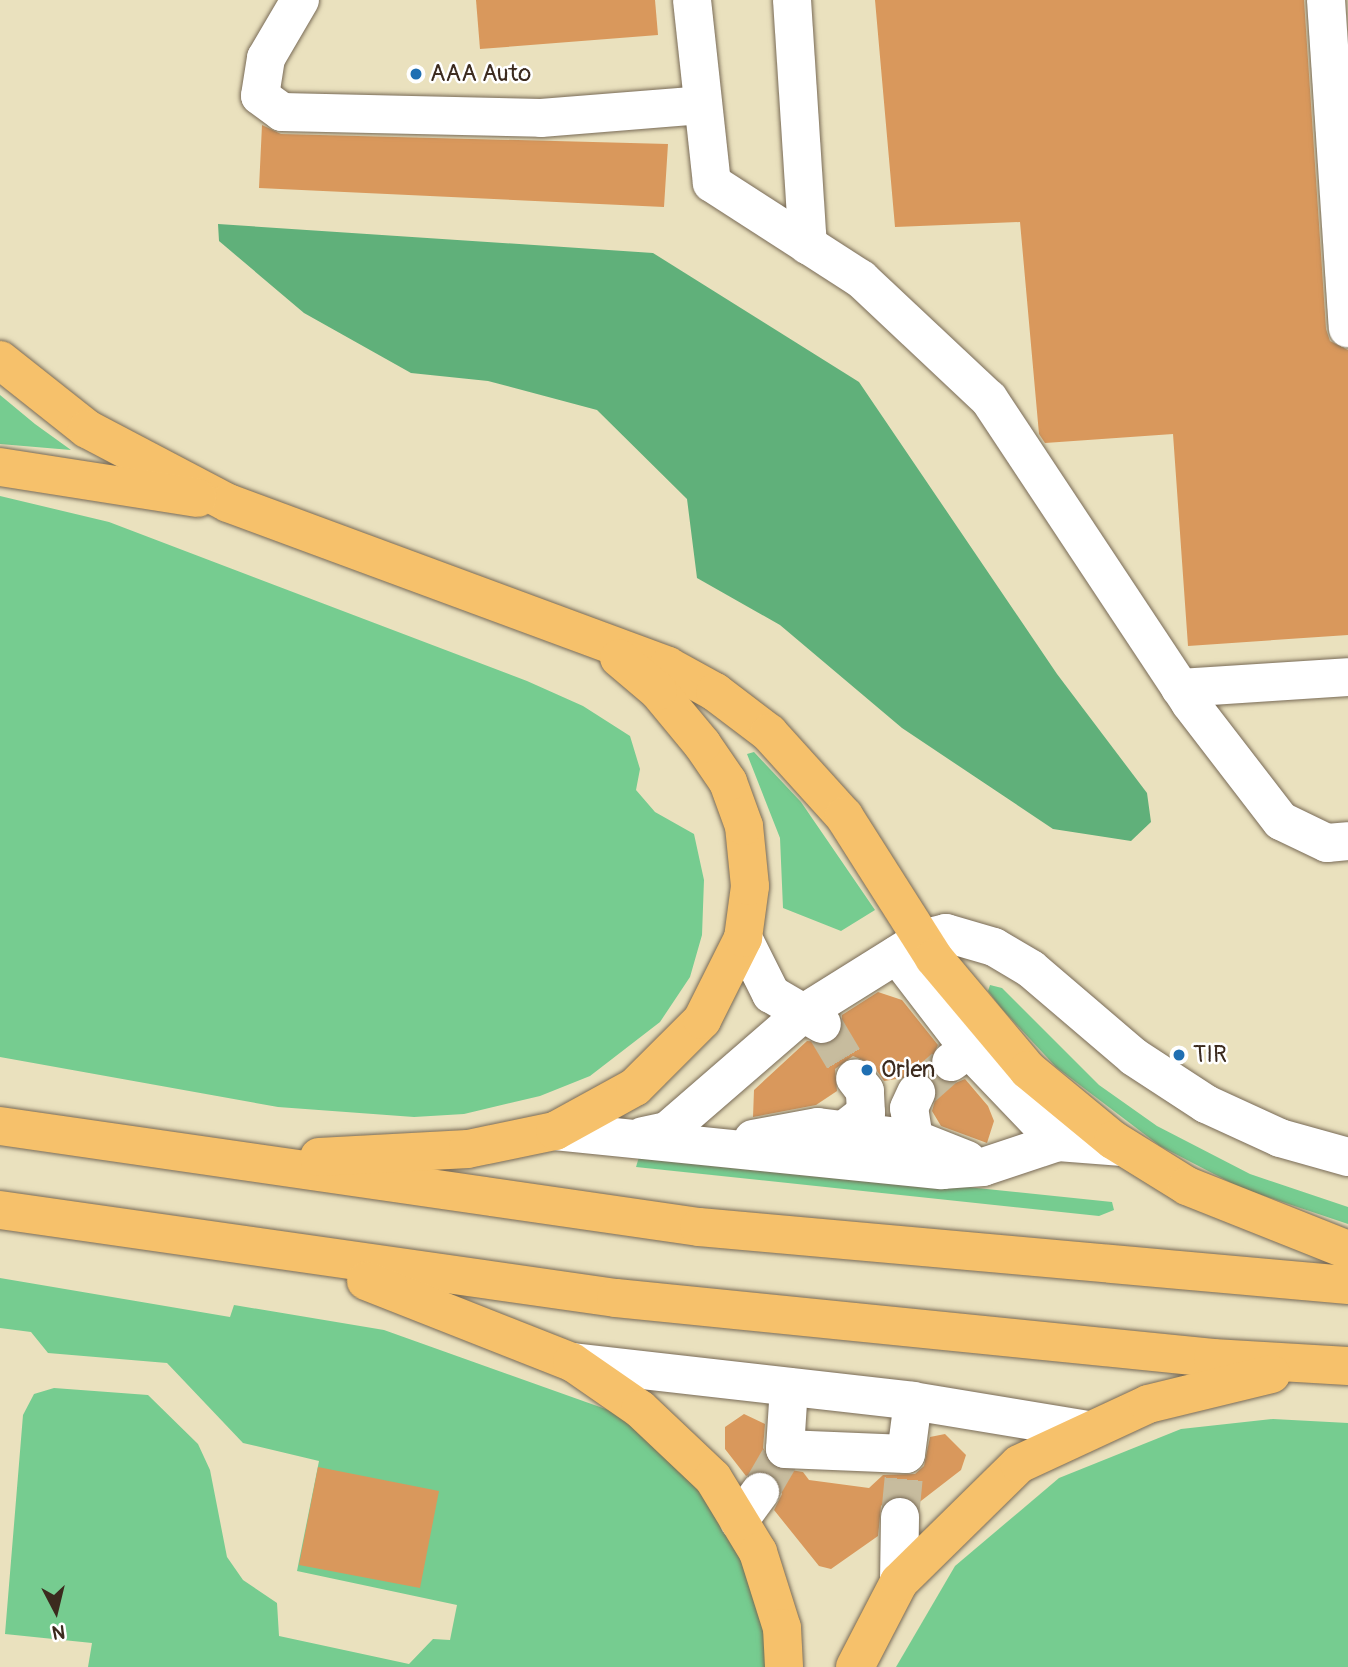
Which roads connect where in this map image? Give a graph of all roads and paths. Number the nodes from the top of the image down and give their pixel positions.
1 (300, 0) edge
2 (692, 0) edge
3 (792, 0) edge
4 (1326, 0) edge
5 (701, 105) junction
6 (808, 245) junction
7 (1348, 328) edge
8 (0, 360) edge
9 (0, 467) edge
10 (228, 503) junction
11 (585, 636) junction
12 (1348, 677) edge
13 (1180, 688) junction
14 (1348, 841) edge
15 (743, 938) junction
16 (909, 947) junction
17 (813, 1020) junction
18 (855, 1078) tunnel mouth
19 (916, 1093) tunnel mouth
20 (0, 1126) edge
21 (844, 1130) junction
22 (555, 1131) junction
23 (643, 1136) junction
24 (914, 1139) junction
25 (1058, 1142) junction
26 (707, 1144) junction
27 (1123, 1147) junction
28 (202, 1157) junction
29 (1348, 1157) edge
30 (1000, 1163) junction
31 (0, 1210) edge
32 (1348, 1250) edge
33 (262, 1252) junction
34 (1348, 1285) edge
35 (572, 1362) junction
36 (1330, 1365) edge
37 (789, 1387) junction
38 (913, 1401) junction
39 (1083, 1429) junction
40 (900, 1517) tunnel mouth
41 (899, 1582) junction
42 (784, 1667) edge
43 (855, 1667) edge

1 - 5 lane
2 - 5 lane
3 - 6 lane
4 - 7 lane
5 - 6 lane
6 - 13 lane
8 - 10 highway
9 - 10 highway
10 - 11 highway
11 - 15 highway
11 - 16 highway
12 - 13 lane
13 - 14 lane
15 - 17 lane
15 - 22 highway
16 - 17 lane
16 - 25 lane
16 - 27 highway
16 - 29 lane
17 - 23 lane
18 - 21 lane
19 - 24 lane
20 - 28 highway
21 - 24 lane
21 - 26 lane
22 - 23 lane
22 - 28 highway
23 - 26 lane
24 - 30 lane
25 - 27 lane
25 - 30 lane
26 - 30 lane
27 - 32 highway
28 - 34 highway
31 - 33 highway
33 - 35 highway
33 - 36 highway
35 - 37 lane
35 - 42 highway
36 - 39 highway
37 - 38 lane
37 - 38 lane
38 - 39 lane
39 - 41 highway
40 - 41 lane
41 - 43 highway

